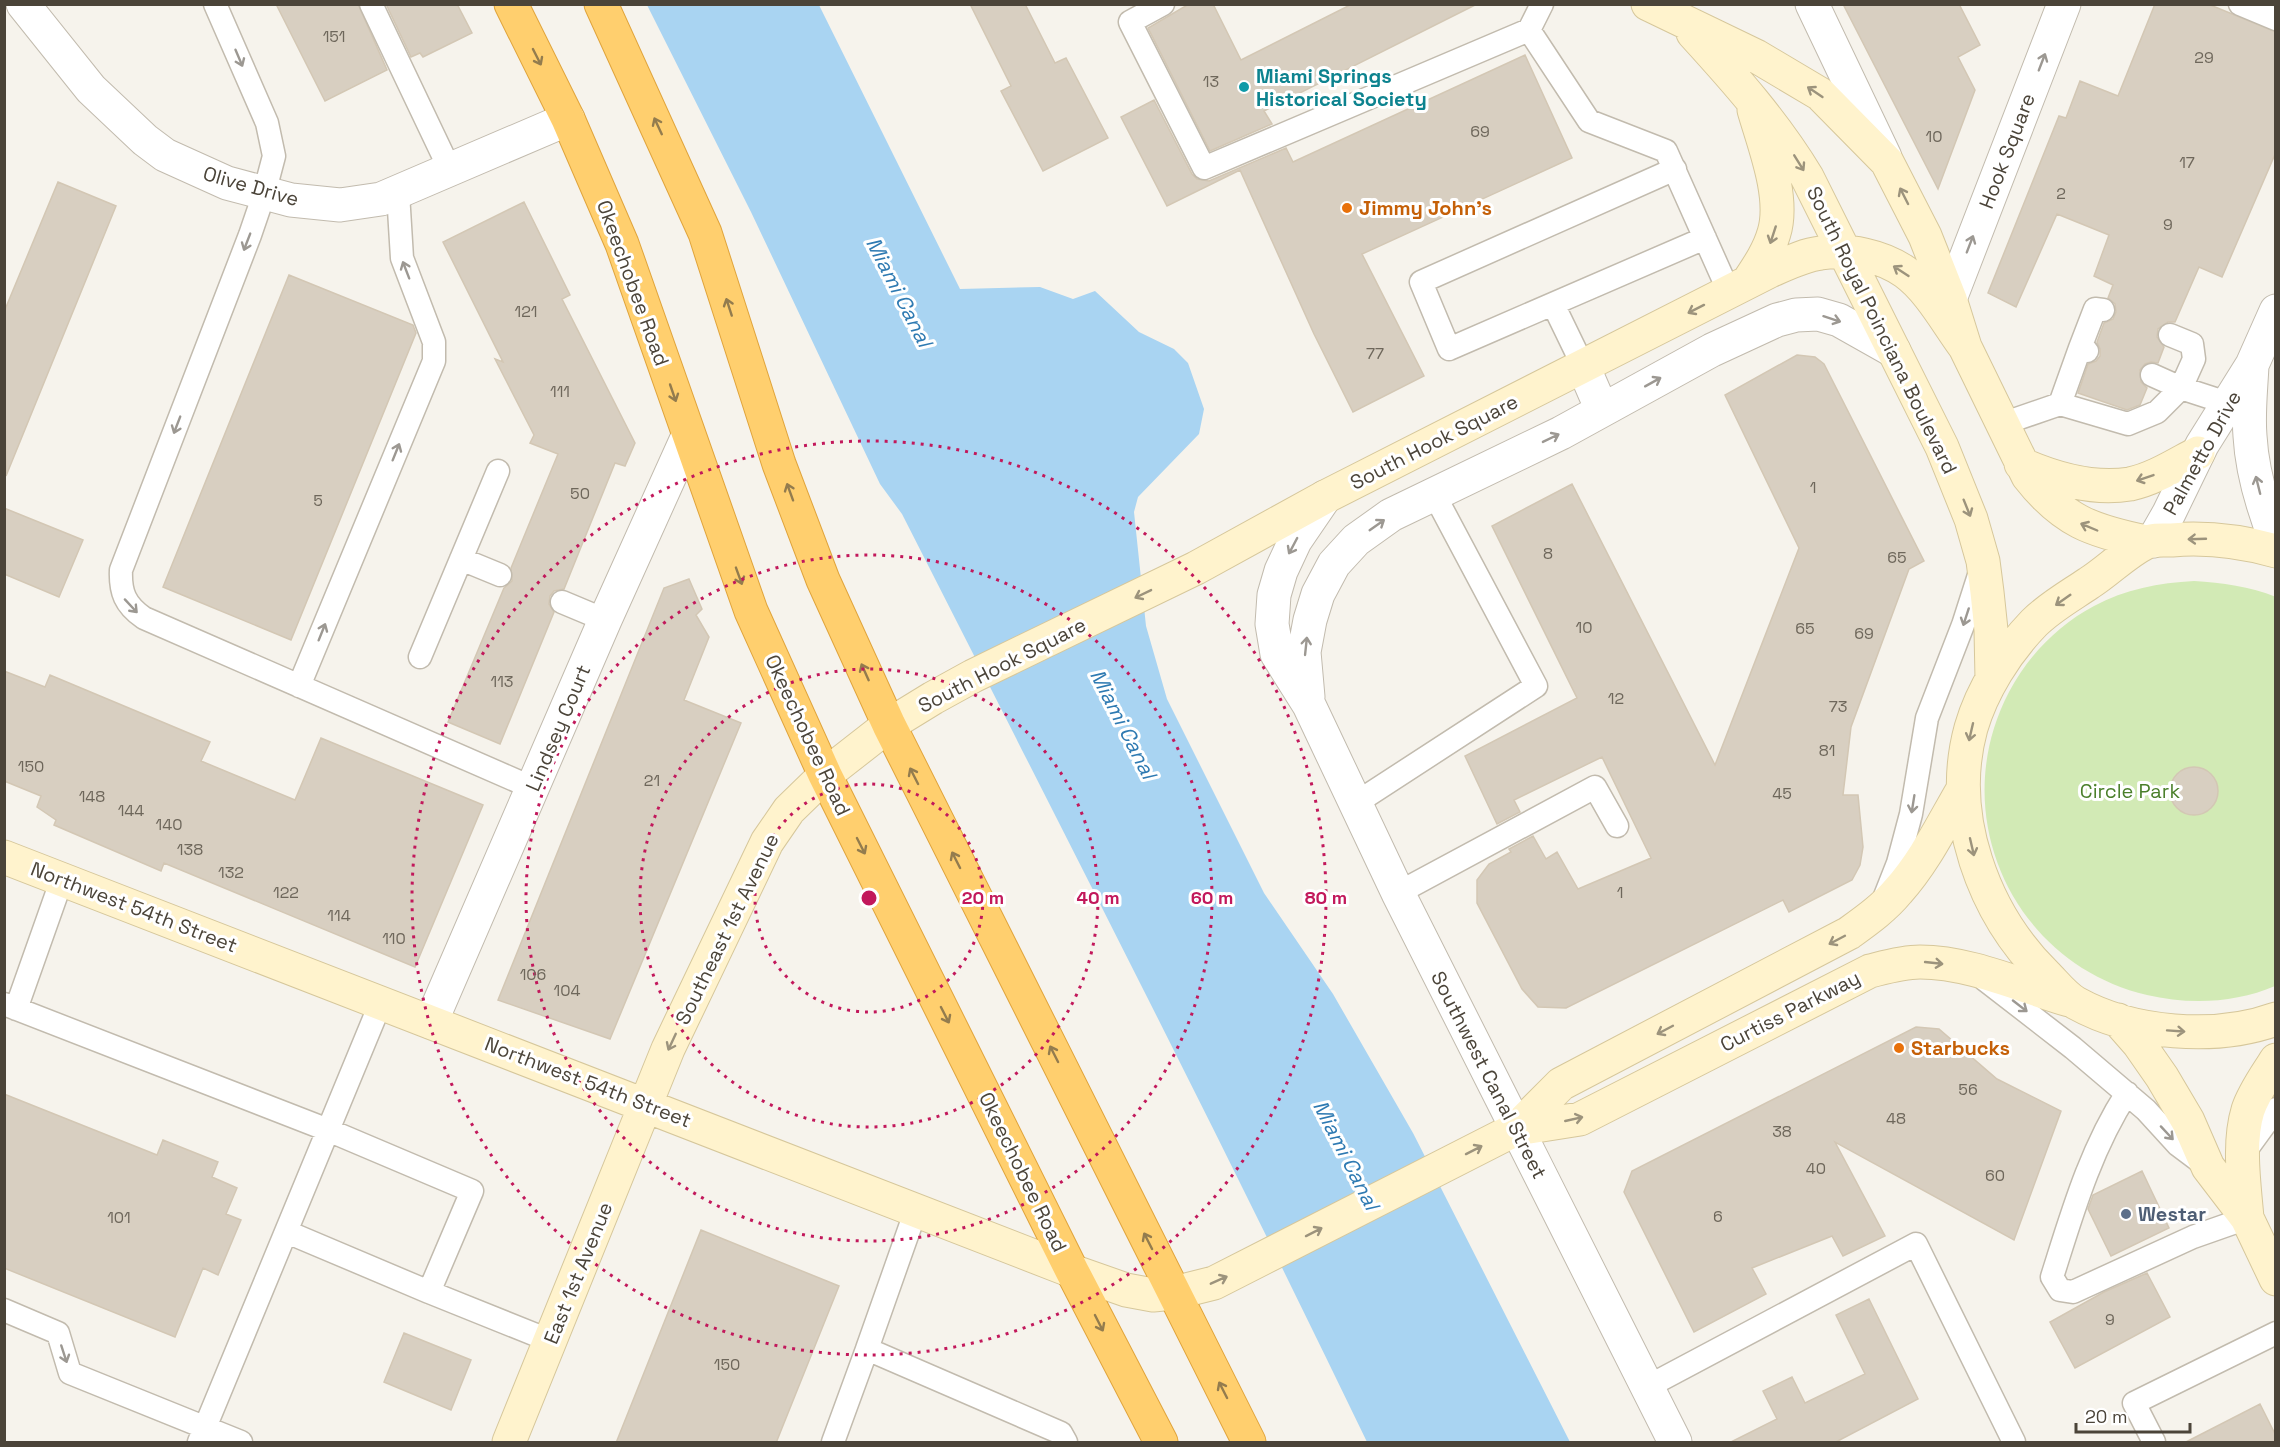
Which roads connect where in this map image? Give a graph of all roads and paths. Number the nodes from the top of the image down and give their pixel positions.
1 (22, 4) edge
2 (216, 4) edge
3 (371, 4) edge
4 (511, 4) edge
5 (601, 4) edge
6 (1163, 4) edge
7 (1542, 4) edge
8 (1648, 4) edge
9 (1812, 4) edge
10 (2064, 4) edge
11 (2240, 4) edge
12 (1686, 13) edge
13 (2276, 19) edge
14 (1528, 30) junction
15 (1750, 97) junction
16 (568, 120) junction
17 (1887, 162) junction
18 (1675, 169) junction
19 (450, 170) junction
20 (398, 193) junction
21 (264, 194) junction
22 (1705, 238) junction
23 (1847, 254) junction
24 (1738, 287) junction
25 (1950, 299) junction
26 (1553, 304) junction
27 (2103, 310) dead end
28 (2276, 311) edge
29 (2170, 335) dead end
30 (1965, 347) junction
31 (1894, 351) junction
32 (2252, 365) junction
33 (1583, 366) junction
34 (2152, 375) dead end
35 (2181, 387) junction
36 (2227, 403) junction
37 (2060, 404) junction
38 (1602, 410) junction
39 (2002, 423) junction
40 (688, 436) junction
41 (2198, 453) junction
42 (2021, 464) junction
43 (498, 471) dead end
44 (1434, 494) junction
45 (1325, 497) junction
46 (2276, 541) edge
47 (2149, 542) junction
48 (2276, 551) edge
49 (461, 559) junction
50 (1983, 561) junction
51 (500, 575) dead end
52 (562, 602) dead end
53 (604, 620) junction
54 (420, 657) dead end
55 (1992, 679) junction
56 (299, 686) junction
57 (1309, 705) junction
58 (889, 725) junction
59 (825, 775) junction
60 (533, 788) junction
61 (1963, 789) junction
62 (1356, 803) junction
63 (1617, 826) dead end
64 (4, 856) edge
65 (62, 879) junction
66 (1398, 892) junction
67 (1878, 912) junction
68 (1973, 970) junction
69 (381, 1002) junction
70 (2074, 1002) junction
71 (10, 1006) edge
72 (2276, 1019) edge
73 (2118, 1020) junction
74 (431, 1022) junction
75 (2276, 1060) edge
76 (2127, 1093) junction
77 (646, 1104) junction
78 (2276, 1109) edge
79 (1516, 1129) junction
80 (328, 1130) junction
81 (2244, 1153) junction
82 (2208, 1167) junction
83 (916, 1210) junction
84 (2247, 1218) junction
85 (286, 1232) junction
86 (1072, 1271) junction
87 (2276, 1279) edge
88 (429, 1292) junction
89 (1174, 1293) junction
90 (4, 1310) edge
91 (2276, 1333) edge
92 (551, 1341) junction
93 (867, 1349) junction
94 (1647, 1387) junction
95 (202, 1435) edge
96 (241, 1443) edge
97 (509, 1443) edge
98 (833, 1443) edge
99 (1066, 1443) edge
100 (1161, 1443) edge
101 (1250, 1443) edge
102 (1675, 1443) edge
103 (2014, 1443) edge
104 (2154, 1443) edge

1 - 21 street, Olive Drive
2 -> 21 lane
3 - 19 lane
4 -> 16 highway, Okeechobee Road
58 -> 5 highway
6 - 14 lane
7 - 14 lane
8 - 12 main road, South Royal Poinciana Boulevard
9 - 17 street
25 -> 10 street, Hook Square
11 - 13 lane
12 - 15 main road, South Royal Poinciana Boulevard
17 -> 12 main road, South Royal Poinciana Boulevard
14 - 18 lane
15 -> 23 main road, South Royal Poinciana Boulevard
15 -> 24 main road
16 - 19 street, Olive Drive
16 -> 40 highway, Okeechobee Road
25 -> 17 main road, South Royal Poinciana Boulevard
18 - 22 lane
18 - 26 lane
19 - 20 street, Olive Drive
20 - 21 street, Olive Drive
56 -> 20 lane
21 -> 56 lane
22 - 24 lane
22 - 26 lane
23 - 24 main road, South Hook Square
30 -> 23 main road, South Hook Square
23 - 31 main road, South Royal Poinciana Boulevard
24 -> 33 main road, South Hook Square
25 - 30 main road, South Royal Poinciana Boulevard
26 - 33 lane
27 - 37 lane
28 - 32 street, Palmetto Drive
29 - 35 lane
30 - 39 main road, South Royal Poinciana Boulevard
38 -> 31 street
31 -> 50 main road, South Royal Poinciana Boulevard
32 - 36 street, Palmetto Drive
46 -> 32 street, Palmetto Drive
33 - 38 street
33 - 45 main road, South Hook Square
34 - 35 lane
35 - 36 lane
35 - 37 lane
36 - 41 street, Palmetto Drive
37 - 39 lane
44 -> 38 street
39 - 42 main road, South Royal Poinciana Boulevard
40 - 53 street, Lindsey Court
40 -> 59 highway, Okeechobee Road
41 -> 42 main road
41 - 47 street, Palmetto Drive
47 -> 42 main road, South Royal Poinciana Boulevard
43 - 49 lane
57 -> 44 street, Southwest Canal Street
44 - 62 lane
45 -> 57 street, Southwest Canal Street
45 -> 58 main road, South Hook Square
48 -> 47 main road, South Royal Poinciana Boulevard
47 -> 55 main road
49 - 51 lane
49 - 54 lane
50 - 55 main road, South Royal Poinciana Boulevard
50 -> 67 lane
52 - 53 lane
53 - 60 street, Lindsey Court
55 -> 61 main road
56 - 60 lane
57 - 62 street, Southwest Canal Street
58 - 59 main road, Southeast 1st Avenue
89 -> 58 highway
59 -> 77 main road, Southeast 1st Avenue
59 -> 86 highway, Okeechobee Road
60 - 74 street, Lindsey Court
61 - 67 main road, Curtiss Parkway
61 -> 70 main road
62 - 66 street, Southwest Canal Street
63 - 66 lane
64 - 65 main road, Northwest 54th Street
65 - 69 main road, Northwest 54th Street
65 - 71 lane
66 - 79 street, Southwest Canal Street
67 -> 79 main road, Curtiss Parkway
68 - 70 main road, Curtiss Parkway
68 -> 76 lane
79 -> 68 main road, Curtiss Parkway
69 - 74 main road, Northwest 54th Street
69 - 80 lane
70 - 73 main road, Curtiss Parkway
71 - 80 lane
73 -> 72 main road, Curtiss Parkway
73 - 82 main road
74 - 77 main road, Northwest 54th Street
75 - 81 main road
76 -> 82 lane
76 - 84 lane
77 - 83 main road, Northwest 54th Street
77 - 92 main road, East 1st Avenue
78 - 81 lane
89 -> 79 main road, Curtiss Parkway
79 - 94 street, Southwest Canal Street
80 - 85 lane
80 - 88 lane
81 - 84 main road
82 - 84 main road
83 - 86 main road, Northwest 54th Street
83 - 93 lane
84 - 87 main road
85 - 88 lane
85 - 95 lane
86 - 89 main road, Northwest 54th Street
86 -> 100 highway, Okeechobee Road
88 - 92 lane
101 -> 89 highway
90 -> 95 lane
91 - 104 lane
92 - 97 main road, East 1st Avenue
93 - 98 lane
93 - 99 lane
94 - 102 street, Southwest Canal Street
94 - 103 lane
95 - 96 lane

